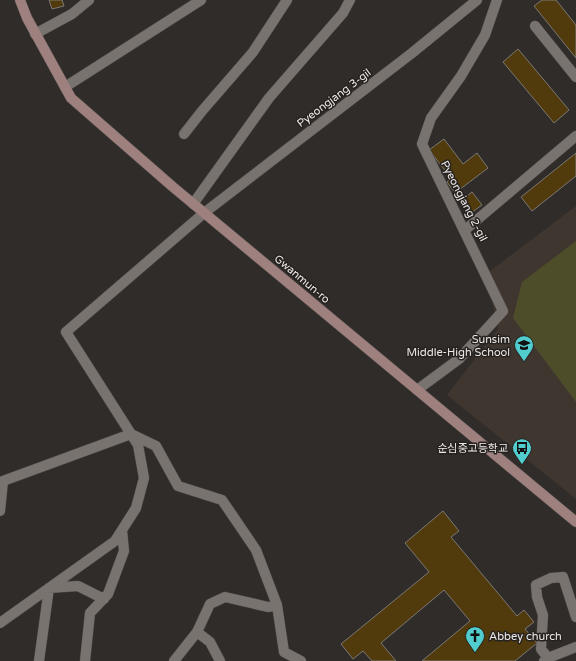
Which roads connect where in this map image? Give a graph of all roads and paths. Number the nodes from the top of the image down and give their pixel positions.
1 (20, 0) edge
2 (89, 0) edge
3 (201, 0) edge
4 (287, 0) edge
5 (350, 0) edge
6 (477, 0) edge
7 (496, 0) edge
8 (535, 26) dead end
9 (35, 34) junction
10 (576, 77) edge
11 (65, 87) junction
12 (184, 134) dead end
13 (576, 136) edge
14 (193, 204) junction
15 (204, 213) junction
16 (465, 230) junction
17 (417, 390) junction
18 (130, 434) junction
19 (1, 481) edge
20 (0, 511) edge
21 (576, 522) edge
22 (122, 530) junction
23 (49, 588) junction
24 (104, 599) junction
25 (277, 605) junction
26 (576, 617) edge
27 (0, 623) edge
28 (197, 632) junction
29 (576, 647) edge
30 (546, 659) edge
31 (39, 661) edge
32 (85, 661) edge
33 (174, 661) edge
34 (220, 661) edge
35 (301, 661) edge

1 - 9 main road, Gwanmun-ro
2 - 9 street
3 - 11 street
4 - 12 street
5 - 14 street
6 - 15 street, Pyeongjang 3-gil
7 - 16 street, Pyeongjang 2-gil
8 - 10 street
9 - 11 main road, Gwanmun-ro
11 - 14 main road, Gwanmun-ro
13 - 16 street
14 - 15 main road, Gwanmun-ro
15 - 17 main road, Gwanmun-ro
15 - 18 street, Pyeongjang 3-gil
16 - 17 street, Pyeongjang 2-gil
17 - 21 main road, Gwanmun-ro
18 - 19 street
18 - 22 street
18 - 25 street
19 - 20 street
22 - 23 street
22 - 24 street
23 - 24 street
23 - 27 street
23 - 31 street
24 - 32 street
25 - 28 street
25 - 35 street
26 - 30 street
28 - 33 street
28 - 34 street
29 - 30 street

